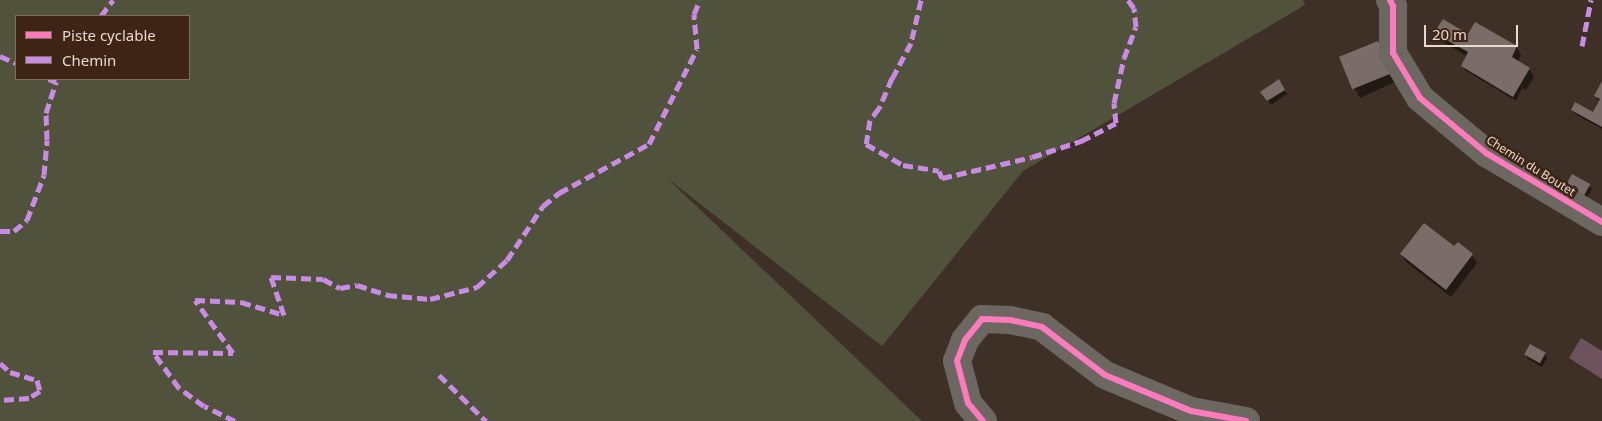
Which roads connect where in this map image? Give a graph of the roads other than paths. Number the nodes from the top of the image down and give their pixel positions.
1 (1395, 2) edge
2 (1602, 222) edge
3 (983, 421) edge
4 (1246, 421) edge

1 - 2 street, Chemin du Boutet
3 - 4 street

